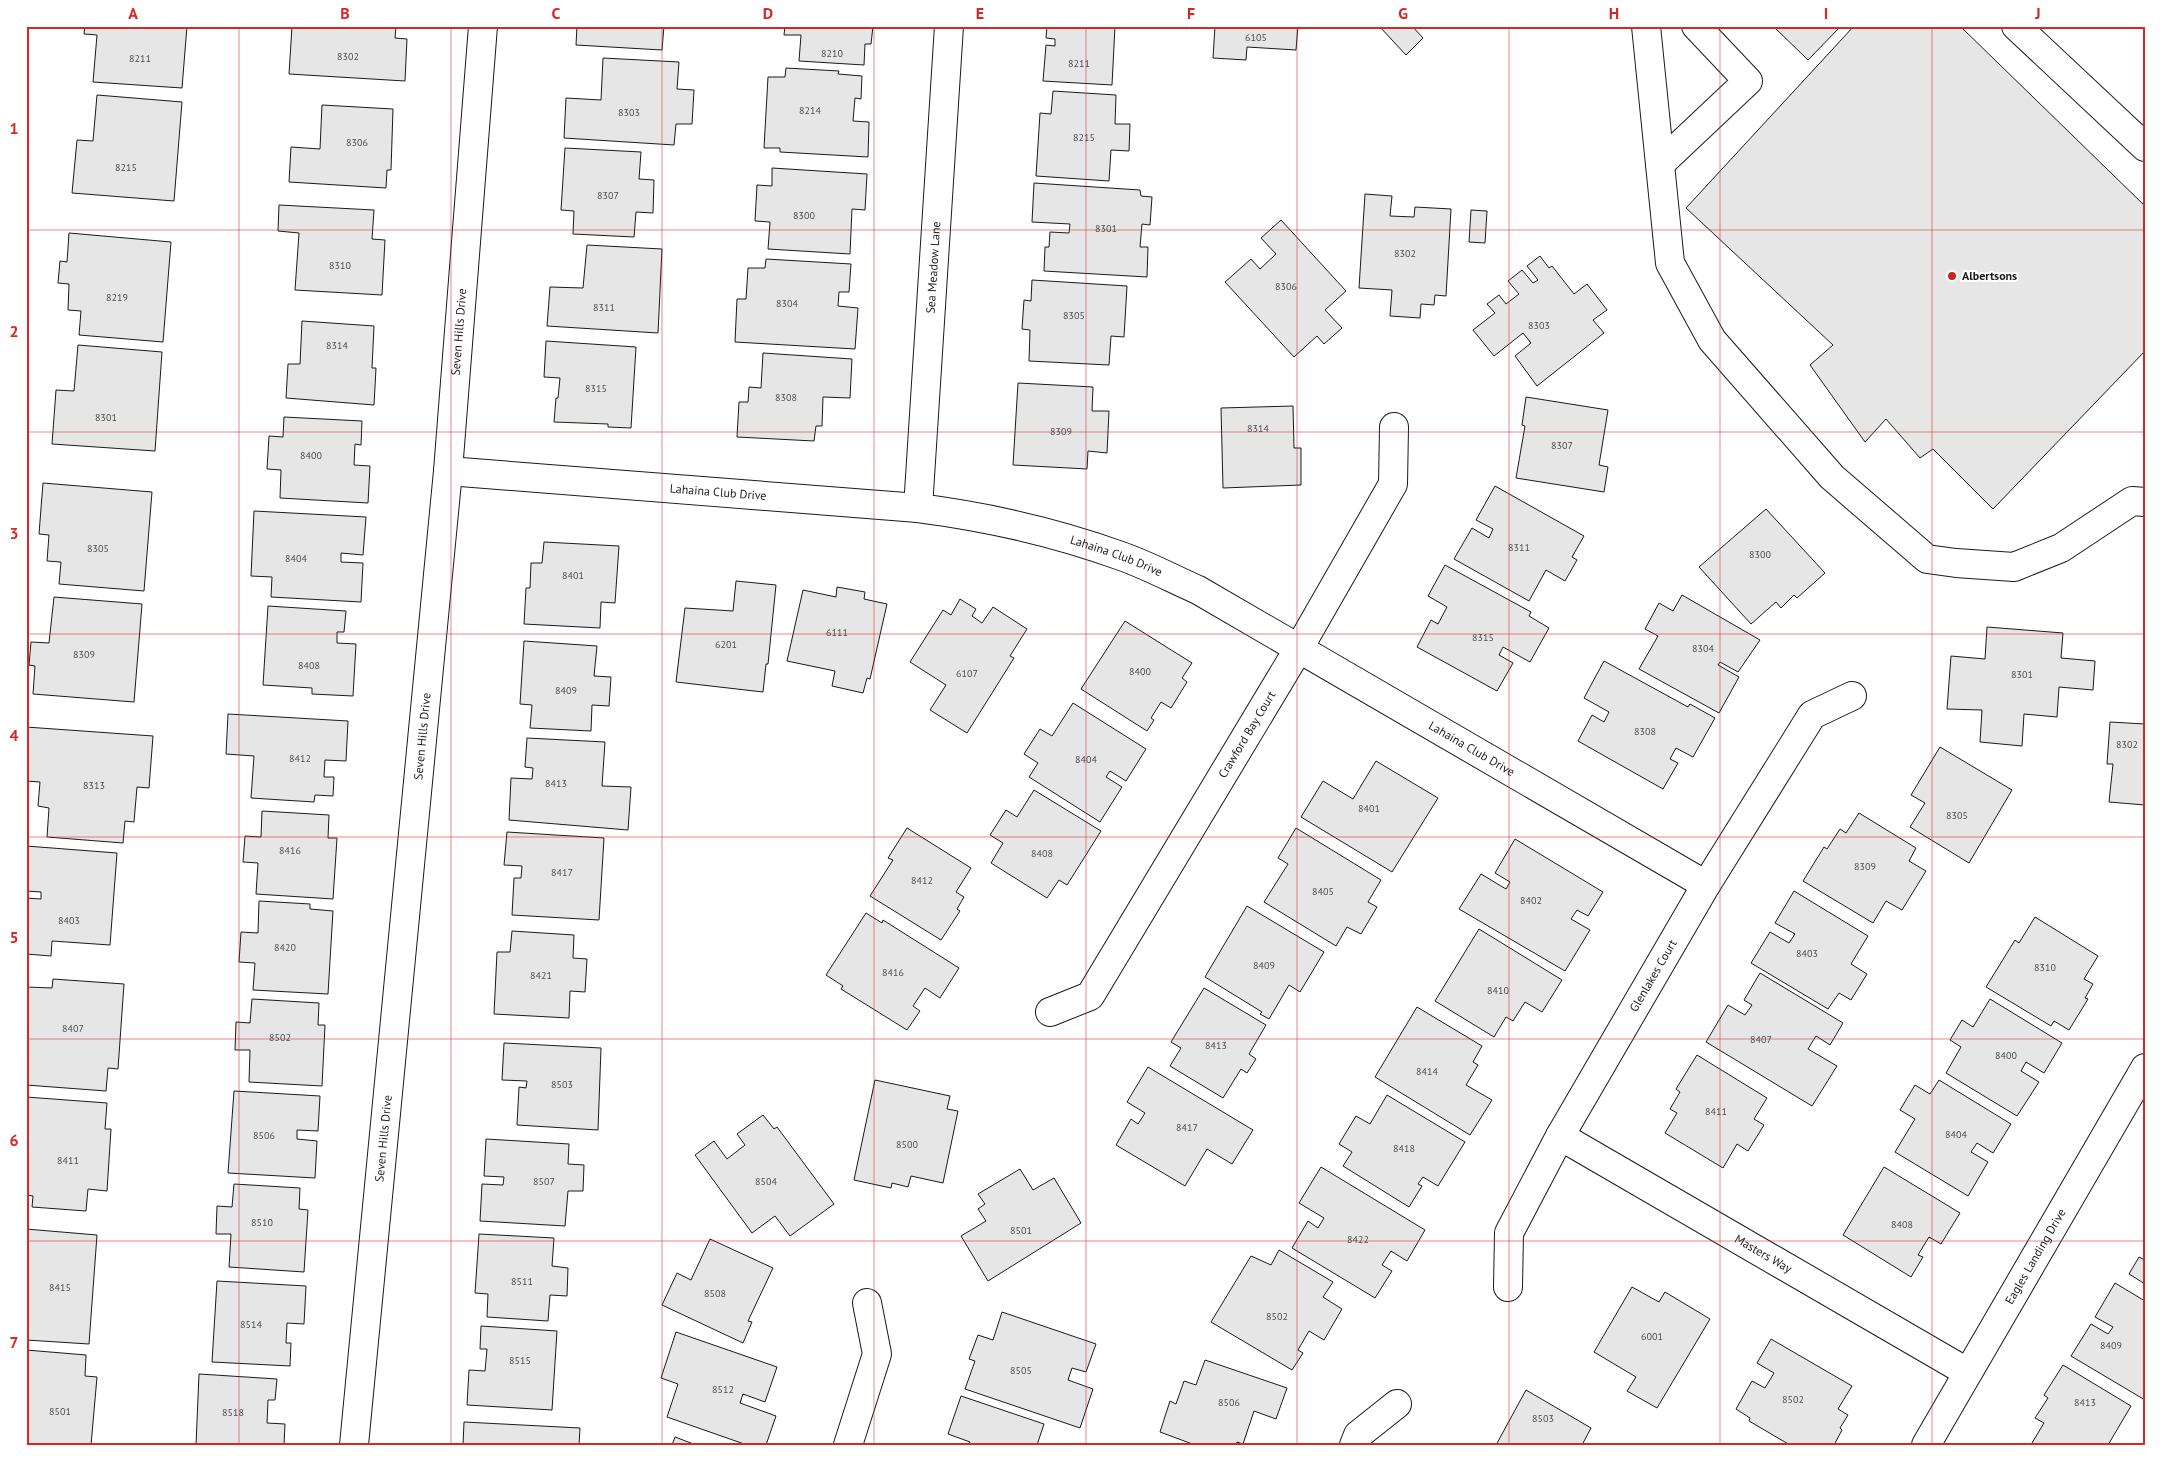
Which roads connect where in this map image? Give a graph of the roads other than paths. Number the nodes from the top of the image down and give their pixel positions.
1 (483, 26) edge
2 (948, 26) edge
3 (1646, 26) edge
4 (1696, 26) edge
5 (2016, 26) edge
6 (2145, 147) edge
7 (1660, 164) junction
8 (1394, 427) dead end
9 (448, 471) junction
10 (2145, 502) edge
11 (918, 508) junction
12 (1299, 648) junction
13 (1852, 696) dead end
14 (1706, 884) junction
15 (1050, 1012) dead end
16 (2145, 1068) edge
17 (1560, 1136) junction
18 (1508, 1287) dead end
19 (867, 1303) dead end
20 (1967, 1372) junction
21 (1397, 1404) dead end
22 (354, 1445) edge
23 (848, 1445) edge
24 (1354, 1445) edge
25 (1926, 1445) edge

1 - 9 street, Seven Hills Drive
2 - 11 street, Sea Meadow Lane
3 - 7 street
4 - 7 street
5 - 6 street
7 - 10 street
8 - 12 street, Crawford Bay Court
9 - 11 street, Lahaina Club Drive
9 - 22 street, Seven Hills Drive
11 - 12 street, Lahaina Club Drive
12 - 14 street, Lahaina Club Drive
12 - 15 street, Crawford Bay Court
13 - 14 street, Glenlakes Court
14 - 17 street, Glenlakes Court
16 - 20 street, Eagles Landing Drive
17 - 18 street, Glenlakes Court
17 - 20 street, Masters Way
19 - 23 street
20 - 25 street, Eagles Landing Drive
21 - 24 street

